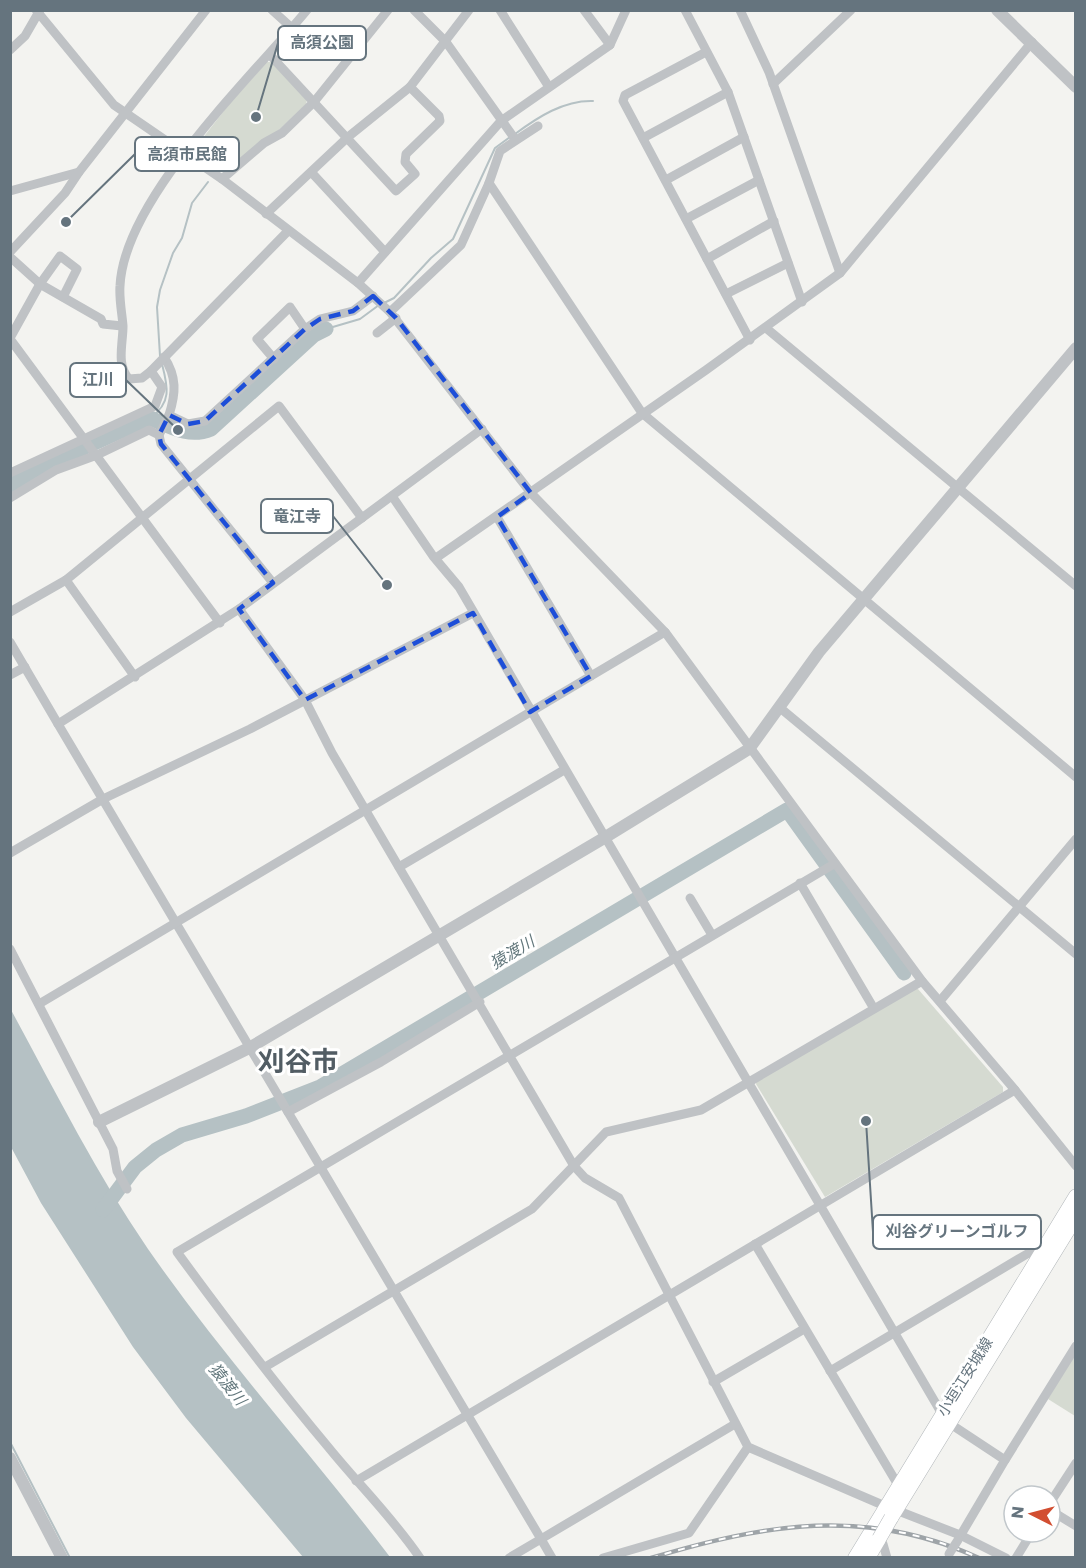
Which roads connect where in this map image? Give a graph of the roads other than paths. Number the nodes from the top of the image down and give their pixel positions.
1 (272, 10) edge
2 (307, 10) edge
3 (388, 10) edge
4 (414, 10) edge
5 (469, 10) edge
6 (500, 10) edge
7 (584, 10) edge
8 (626, 10) edge
9 (685, 10) edge
10 (851, 10) edge
11 (997, 10) edge
12 (38, 11) edge
13 (204, 11) edge
14 (743, 12) edge
15 (292, 28) junction
16 (446, 42) junction
17 (1032, 42) junction
18 (610, 45) junction
19 (10, 50) edge
20 (706, 52) junction
21 (270, 55) junction
22 (774, 84) junction
23 (410, 87) junction
24 (549, 87) junction
25 (1076, 87) edge
26 (728, 92) junction
27 (314, 102) junction
28 (126, 112) junction
29 (501, 121) junction
30 (538, 126) dead end
31 (744, 137) junction
32 (348, 138) junction
33 (643, 138) junction
34 (515, 139) junction
35 (186, 154) junction
36 (79, 172) junction
37 (312, 173) junction
38 (222, 179) junction
39 (666, 180) junction
40 (759, 180) junction
41 (489, 183) junction
42 (10, 191) edge
43 (266, 214) junction
44 (686, 219) junction
45 (774, 221) junction
46 (288, 231) junction
47 (10, 252) edge
48 (385, 252) junction
49 (10, 257) edge
50 (707, 259) junction
51 (788, 263) junction
52 (840, 273) junction
53 (358, 282) junction
54 (40, 284) junction
55 (726, 294) junction
56 (373, 296) junction
57 (63, 297) junction
58 (802, 302) junction
59 (393, 315) junction
60 (123, 326) junction
61 (766, 328) junction
62 (305, 329) junction
63 (377, 333) dead end
64 (10, 339) edge
65 (750, 340) junction
66 (1076, 348) edge
67 (164, 357) junction
68 (274, 359) junction
69 (154, 368) junction
70 (642, 413) junction
71 (169, 415) junction
72 (482, 429) junction
73 (159, 434) junction
74 (84, 439) junction
75 (97, 455) junction
76 (10, 473) edge
77 (191, 480) junction
78 (957, 488) junction
79 (531, 493) junction
80 (392, 496) junction
81 (10, 498) edge
82 (497, 516) junction
83 (362, 518) junction
84 (142, 519) junction
85 (436, 558) junction
86 (66, 580) junction
87 (273, 583) junction
88 (1076, 586) edge
89 (865, 598) junction
90 (239, 609) junction
91 (10, 612) edge
92 (473, 613) junction
93 (220, 623) junction
94 (665, 632) junction
95 (10, 642) edge
96 (25, 667) junction
97 (10, 675) edge
98 (591, 676) junction
99 (135, 677) junction
100 (304, 700) junction
101 (779, 707) junction
102 (530, 712) junction
103 (58, 724) junction
104 (749, 749) junction
105 (564, 770) junction
106 (1076, 777) edge
107 (103, 799) junction
108 (366, 811) junction
109 (604, 838) junction
110 (1076, 839) edge
111 (10, 853) edge
112 (830, 866) junction
113 (399, 867) junction
114 (800, 883) junction
115 (690, 898) dead end
116 (1020, 908) junction
117 (177, 922) junction
118 (440, 935) junction
119 (712, 935) junction
120 (10, 949) edge
121 (1076, 954) edge
122 (676, 957) junction
123 (922, 981) junction
124 (940, 1001) junction
125 (480, 1002) junction
126 (39, 1004) junction
127 (873, 1007) junction
128 (249, 1048) junction
129 (511, 1056) junction
130 (749, 1080) junction
131 (1016, 1090) junction
132 (288, 1111) junction
133 (99, 1122) junction
134 (574, 1166) junction
135 (1076, 1166) edge
136 (319, 1168) junction
137 (127, 1189) dead end
138 (1076, 1196) edge
139 (822, 1204) junction
140 (1076, 1217) edge
141 (755, 1244) junction
142 (1042, 1250) junction
143 (395, 1290) junction
144 (668, 1295) junction
145 (804, 1329) junction
146 (893, 1333) junction
147 (1076, 1346) edge
148 (265, 1367) junction
149 (830, 1371) junction
150 (713, 1382) junction
151 (467, 1413) junction
152 (946, 1418) junction
153 (735, 1424) junction
154 (748, 1447) junction
155 (10, 1458) edge
156 (1005, 1460) junction
157 (1076, 1463) edge
158 (356, 1481) junction
159 (898, 1485) junction
160 (1062, 1485) edge
161 (891, 1511) junction
162 (1062, 1517) edge
163 (1076, 1526) edge
164 (959, 1537) junction
165 (541, 1539) junction
166 (878, 1540) junction
167 (1024, 1544) edge
168 (948, 1556) edge
169 (62, 1557) edge
170 (420, 1557) edge
171 (509, 1557) edge
172 (552, 1557) edge
173 (603, 1557) edge
174 (855, 1557) edge
175 (868, 1557) edge
176 (887, 1557) edge
177 (1006, 1557) edge
178 (1016, 1557) edge

1 - 15 street
2 - 15 street
3 - 27 street
4 - 16 street
5 - 16 street
6 - 24 street
7 - 18 street
8 - 18 street
9 - 20 street
10 - 22 street
11 - 17 street
12 - 19 street
12 - 28 street
13 - 28 street
14 - 22 street
15 - 21 street
16 - 23 street
16 - 29 street
17 - 25 street
17 - 52 street
18 - 24 street
20 - 26 street
20 - 33 street
21 - 27 street
21 - 35 street
22 - 52 street
23 - 32 street
23 - 32 street
24 - 29 street
26 - 31 street
26 - 33 street
27 - 32 street
27 - 38 street
28 - 35 street
28 - 36 street
29 - 34 street
29 - 48 street
30 - 34 street
31 - 39 street
31 - 40 street
32 - 37 street
33 - 39 street
34 - 41 street
35 - 38 street
35 - 60 street
36 - 42 street
36 - 47 street
37 - 43 street
37 - 48 street
38 - 43 street
39 - 44 street
40 - 44 street
40 - 45 street
41 - 59 street
41 - 70 street
43 - 46 street
44 - 50 street
45 - 50 street
45 - 51 street
46 - 53 street
46 - 67 street
48 - 53 street
49 - 54 street
50 - 55 street
51 - 55 street
51 - 58 street
52 - 58 street
53 - 56 street
54 - 57 street
54 - 57 street
54 - 64 street
55 - 65 street
56 - 59 street
56 - 62 street
57 - 60 street
58 - 61 street
59 - 63 street
59 - 72 street
60 - 69 street
61 - 65 street
61 - 78 street
62 - 68 street
62 - 68 street
64 - 74 street
65 - 70 street
66 - 78 street
67 - 69 street
67 - 71 street
68 - 71 street
69 - 74 street
70 - 79 street
70 - 89 street
71 - 73 street
72 - 79 street
72 - 80 street
73 - 75 street
73 - 77 street
74 - 75 street
74 - 76 street
75 - 81 street
75 - 84 street
77 - 83 street
77 - 84 street
77 - 87 street
78 - 88 street
78 - 89 street
79 - 82 street
79 - 94 street
80 - 83 street
80 - 85 street
82 - 85 street
82 - 98 street
83 - 87 street
84 - 86 street
84 - 93 street
85 - 92 street
86 - 91 street
86 - 99 street
87 - 90 street
89 - 101 street
89 - 106 street
90 - 93 street
90 - 100 street
92 - 100 street
92 - 102 street
93 - 99 street
94 - 98 street
94 - 104 street
95 - 96 street
96 - 97 street
96 - 103 street
98 - 102 street
99 - 103 street
100 - 107 street
100 - 108 street
101 - 104 street
101 - 116 street
102 - 105 street
102 - 108 street
103 - 107 street
104 - 109 street
104 - 112 street
105 - 109 street
105 - 113 street
107 - 111 street
107 - 117 street
108 - 113 street
108 - 117 street
109 - 118 street
109 - 122 street
110 - 116 street
112 - 114 street
112 - 123 street
113 - 118 street
114 - 119 street
114 - 127 street
115 - 119 street
116 - 121 street
116 - 124 street
117 - 126 street
117 - 128 street
118 - 125 street
118 - 128 street
119 - 122 street
120 - 126 street
122 - 129 street
122 - 130 street
123 - 124 street
123 - 127 street
124 - 131 street
125 - 129 street
125 - 132 street
126 - 133 street
127 - 130 street
128 - 132 street
128 - 133 street
129 - 134 street
129 - 136 street
130 - 134 street
130 - 139 street
131 - 135 street
131 - 139 street
132 - 136 street
133 - 137 street
134 - 143 street
134 - 144 street
136 - 143 street
136 - 148 street
138 - 142 main road, 小垣江安城線
139 - 141 street
139 - 146 street
140 - 152 main road, 小垣江安城線
141 - 144 street
141 - 145 street
142 - 146 street
142 - 152 main road, 小垣江安城線
143 - 148 street
143 - 151 street
144 - 150 street
144 - 151 street
145 - 149 street
145 - 150 street
146 - 149 street
146 - 152 street
147 - 156 street
148 - 158 street
149 - 159 street
150 - 153 street
151 - 158 street
151 - 165 street
152 - 156 street
152 - 159 main road, 小垣江安城線
152 - 161 main road, 小垣江安城線
153 - 154 street
153 - 165 street
154 - 161 street
154 - 173 street
155 - 169 street
156 - 164 street
157 - 160 street
158 - 170 street
159 - 161 main road, 小垣江安城線
161 - 164 street
161 - 166 main road, 小垣江安城線, bridge
161 - 174 main road, 小垣江安城線
162 - 163 street
164 - 168 street, bridge
164 - 177 street
165 - 171 street
165 - 172 street
166 - 175 main road, 小垣江安城線
166 - 176 street
167 - 178 street

